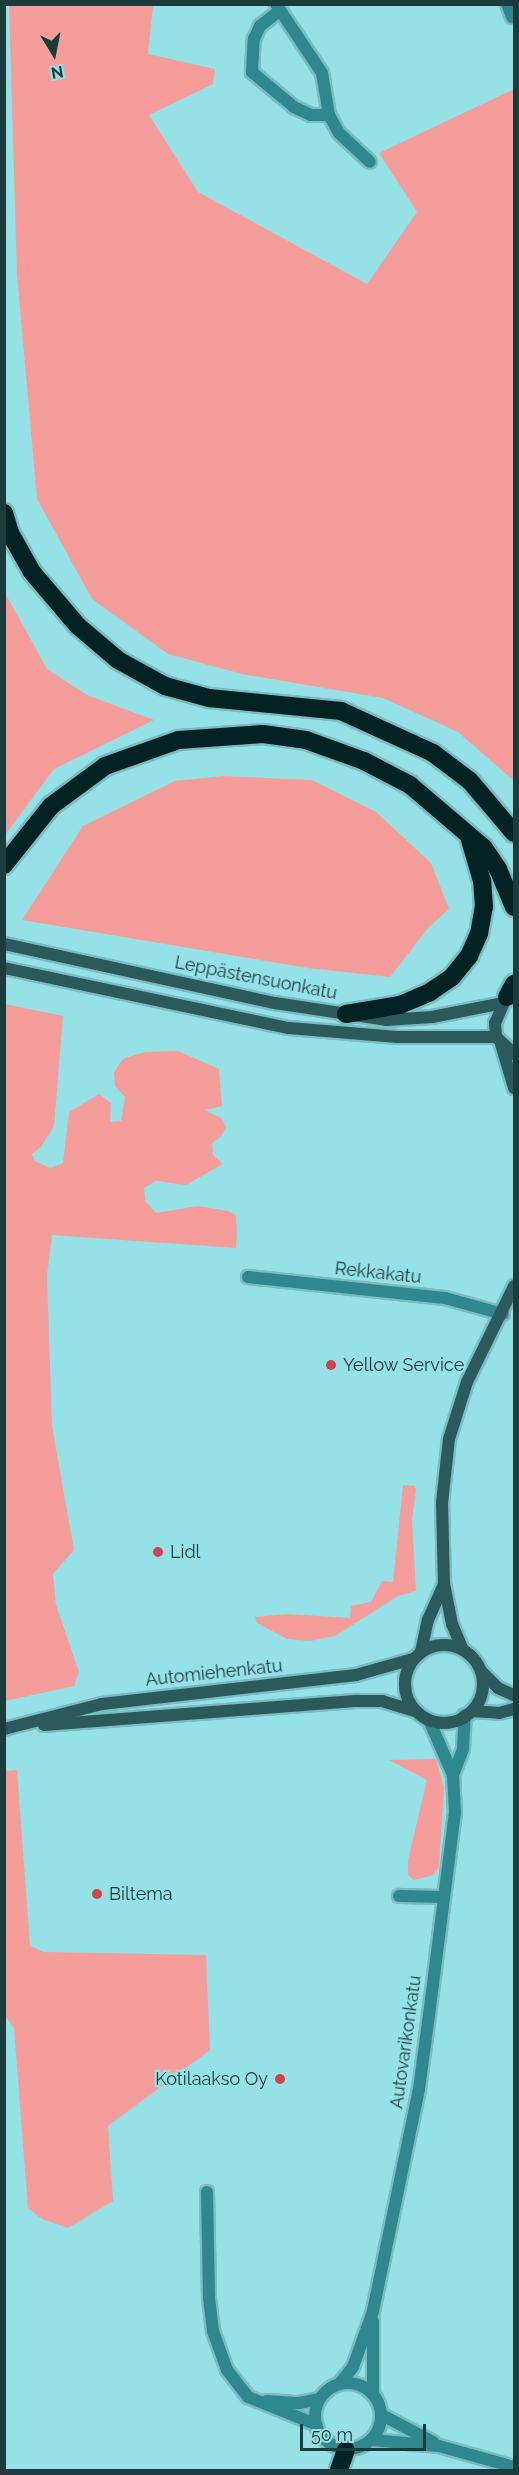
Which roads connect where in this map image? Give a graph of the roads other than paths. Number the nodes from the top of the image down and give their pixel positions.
1 (507, 4) edge
2 (277, 8) edge
3 (513, 17) dead end
4 (330, 115) junction
5 (369, 162) dead end
6 (4, 513) edge
7 (465, 830) junction
8 (514, 833) edge
9 (4, 865) edge
10 (514, 907) edge
11 (4, 944) edge
12 (4, 968) edge
13 (510, 994) edge
14 (346, 1014) junction
15 (498, 1041) junction
16 (514, 1054) edge
17 (514, 1088) edge
18 (248, 1277) dead end
19 (514, 1286) edge
20 (503, 1314) junction
21 (444, 1584) junction
22 (463, 1650) junction
23 (417, 1656) junction
24 (480, 1671) junction
25 (514, 1695) edge
26 (514, 1709) edge
27 (415, 1711) junction
28 (468, 1713) junction
29 (429, 1720) junction
30 (19, 1726) junction
31 (4, 1729) edge
32 (453, 1775) junction
33 (399, 1896) dead end
34 (444, 1897) junction
35 (207, 2192) dead end
36 (373, 2311) junction
37 (340, 2383) junction
38 (374, 2394) junction
39 (319, 2399) junction
40 (258, 2401) junction
41 (382, 2415) junction
42 (315, 2424) junction
43 (372, 2440) junction
44 (439, 2446) junction
45 (346, 2450) junction
46 (514, 2467) edge
47 (339, 2470) edge

1 - 3 street
2 - 4 street
2 - 4 street
4 - 5 street
6 - 8 highway
7 - 9 highway
7 - 10 highway
7 - 14 highway
11 - 14 main road, Leppästensuonkatu
12 - 15 main road
13 - 14 main road, Leppästensuonkatu
13 - 15 main road
15 - 16 main road
15 - 17 main road
18 - 20 street, Rekkakatu
19 - 20 main road
20 - 21 main road
21 - 22 main road
21 - 23 main road
22 - 23 main road
22 - 24 main road
23 - 27 main road
23 - 30 main road, Automiehenkatu
24 - 25 main road
24 - 28 main road
26 - 28 main road
27 - 29 main road
27 - 30 main road, Automiehenkatu
28 - 29 main road
28 - 32 street, Autovarikonkatu
29 - 32 street, Autovarikonkatu
30 - 31 main road, Automiehenkatu
32 - 34 street, Autovarikonkatu
33 - 34 street
34 - 36 street, Autovarikonkatu
35 - 40 street
36 - 37 street, Autovarikonkatu
36 - 38 street, Autovarikonkatu
37 - 38 street
37 - 39 street
38 - 41 street
39 - 40 street
39 - 42 street
40 - 42 street
41 - 43 street
41 - 44 street
42 - 45 street
43 - 44 street
43 - 45 street
44 - 46 street
45 - 47 highway

